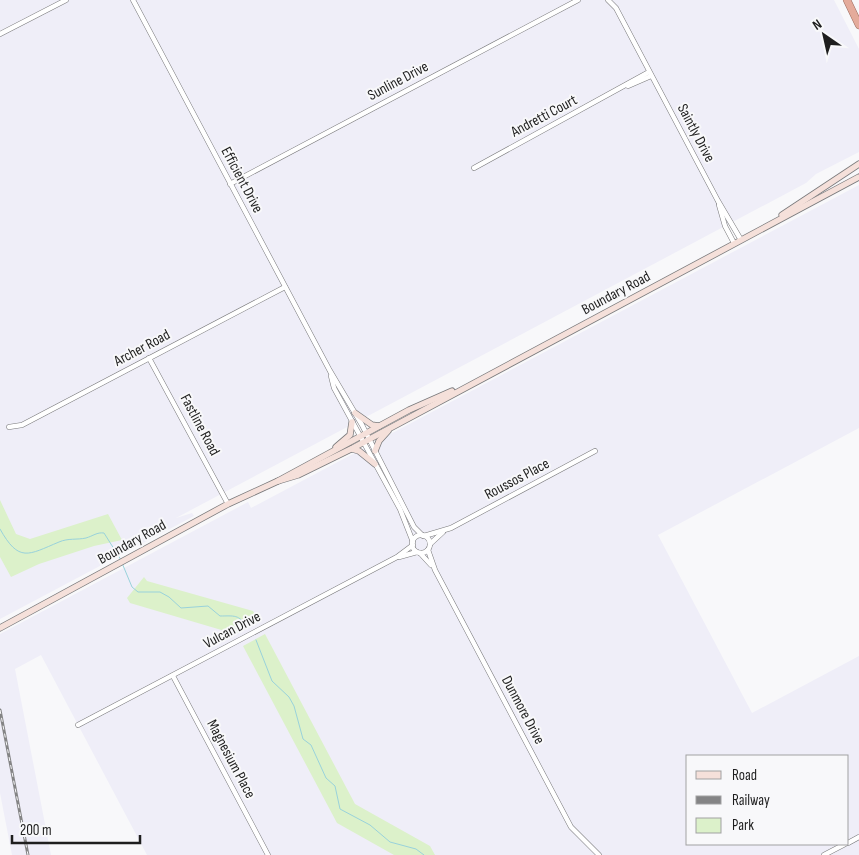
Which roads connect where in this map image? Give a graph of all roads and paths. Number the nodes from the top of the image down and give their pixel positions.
1 (66, 0) edge
2 (133, 0) edge
3 (578, 0) edge
4 (608, 0) edge
5 (614, 0) edge
6 (847, 0) edge
7 (616, 8) junction
8 (859, 26) edge
9 (0, 34) edge
10 (650, 74) junction
11 (859, 164) edge
12 (474, 168) dead end
13 (859, 176) edge
14 (230, 184) junction
15 (810, 195) junction
16 (822, 196) junction
17 (718, 201) junction
18 (775, 222) junction
19 (741, 240) junction
20 (734, 243) junction
21 (285, 287) junction
22 (149, 358) junction
23 (330, 371) junction
24 (468, 385) junction
25 (355, 413) junction
26 (352, 422) junction
27 (398, 423) junction
28 (380, 426) junction
29 (9, 427) dead end
30 (364, 438) junction
31 (352, 448) junction
32 (375, 450) junction
33 (595, 451) dead end
34 (326, 455) junction
35 (376, 464) junction
36 (278, 481) junction
37 (228, 504) junction
38 (450, 528) junction
39 (423, 536) junction
40 (413, 543) junction
41 (430, 544) junction
42 (428, 550) junction
43 (419, 552) junction
44 (397, 557) junction
45 (435, 570) junction
46 (0, 628) edge
47 (173, 676) junction
48 (78, 725) dead end
49 (843, 845) edge
50 (268, 855) edge
51 (599, 855) edge
52 (824, 855) edge

1 - 9 street
2 - 14 street, Efficient Drive
3 - 14 street, Sunline Drive
4 - 7 street, Saintly Drive
5 - 7 street, Saintly Drive
6 - 8 highway
7 - 10 street, Saintly Drive
10 - 12 street, Andretti Court
10 - 17 street, Saintly Drive
11 - 15 main road, Boundary Road
13 - 16 main road, Boundary Road
14 - 21 street, Efficient Drive
15 - 16 main road
15 - 18 main road, Boundary Road
16 - 18 main road, Boundary Road
17 - 19 street, Saintly Drive
17 - 20 street, Saintly Drive
18 - 19 main road, Boundary Road
19 - 20 main road, Boundary Road
20 - 24 main road, Boundary Road
21 - 22 street, Archer Road
21 - 23 street, Efficient Drive
22 - 29 street, Archer Road
22 - 37 street, Fastline Road
23 - 25 street, Efficient Drive
23 - 26 street, Efficient Drive
24 - 27 main road, Boundary Road
24 - 28 main road, Boundary Road
25 - 28 main road
25 - 30 street, Efficient Drive
26 - 30 street, Efficient Drive
26 - 34 main road
27 - 30 main road, Boundary Road
27 - 32 main road
28 - 30 main road, Boundary Road
30 - 31 main road, Boundary Road
30 - 32 street
30 - 34 main road, Boundary Road
30 - 35 street
31 - 35 main road
31 - 36 main road, Boundary Road
32 - 39 street
33 - 38 street, Roussos Place
34 - 36 main road, Boundary Road
35 - 40 street
36 - 37 main road, Boundary Road
37 - 46 main road, Boundary Road
38 - 39 street, Roussos Place
38 - 41 street, Roussos Place
39 - 40 street
39 - 41 street
40 - 43 street
40 - 44 street, Vulcan Drive
41 - 42 street
42 - 43 street
42 - 45 street, Dunmore Drive
43 - 44 street, Vulcan Drive
43 - 45 street, Dunmore Drive
44 - 47 street, Vulcan Drive
45 - 51 street, Dunmore Drive
47 - 48 street, Vulcan Drive
47 - 50 street, Magnesium Place
49 - 52 street

